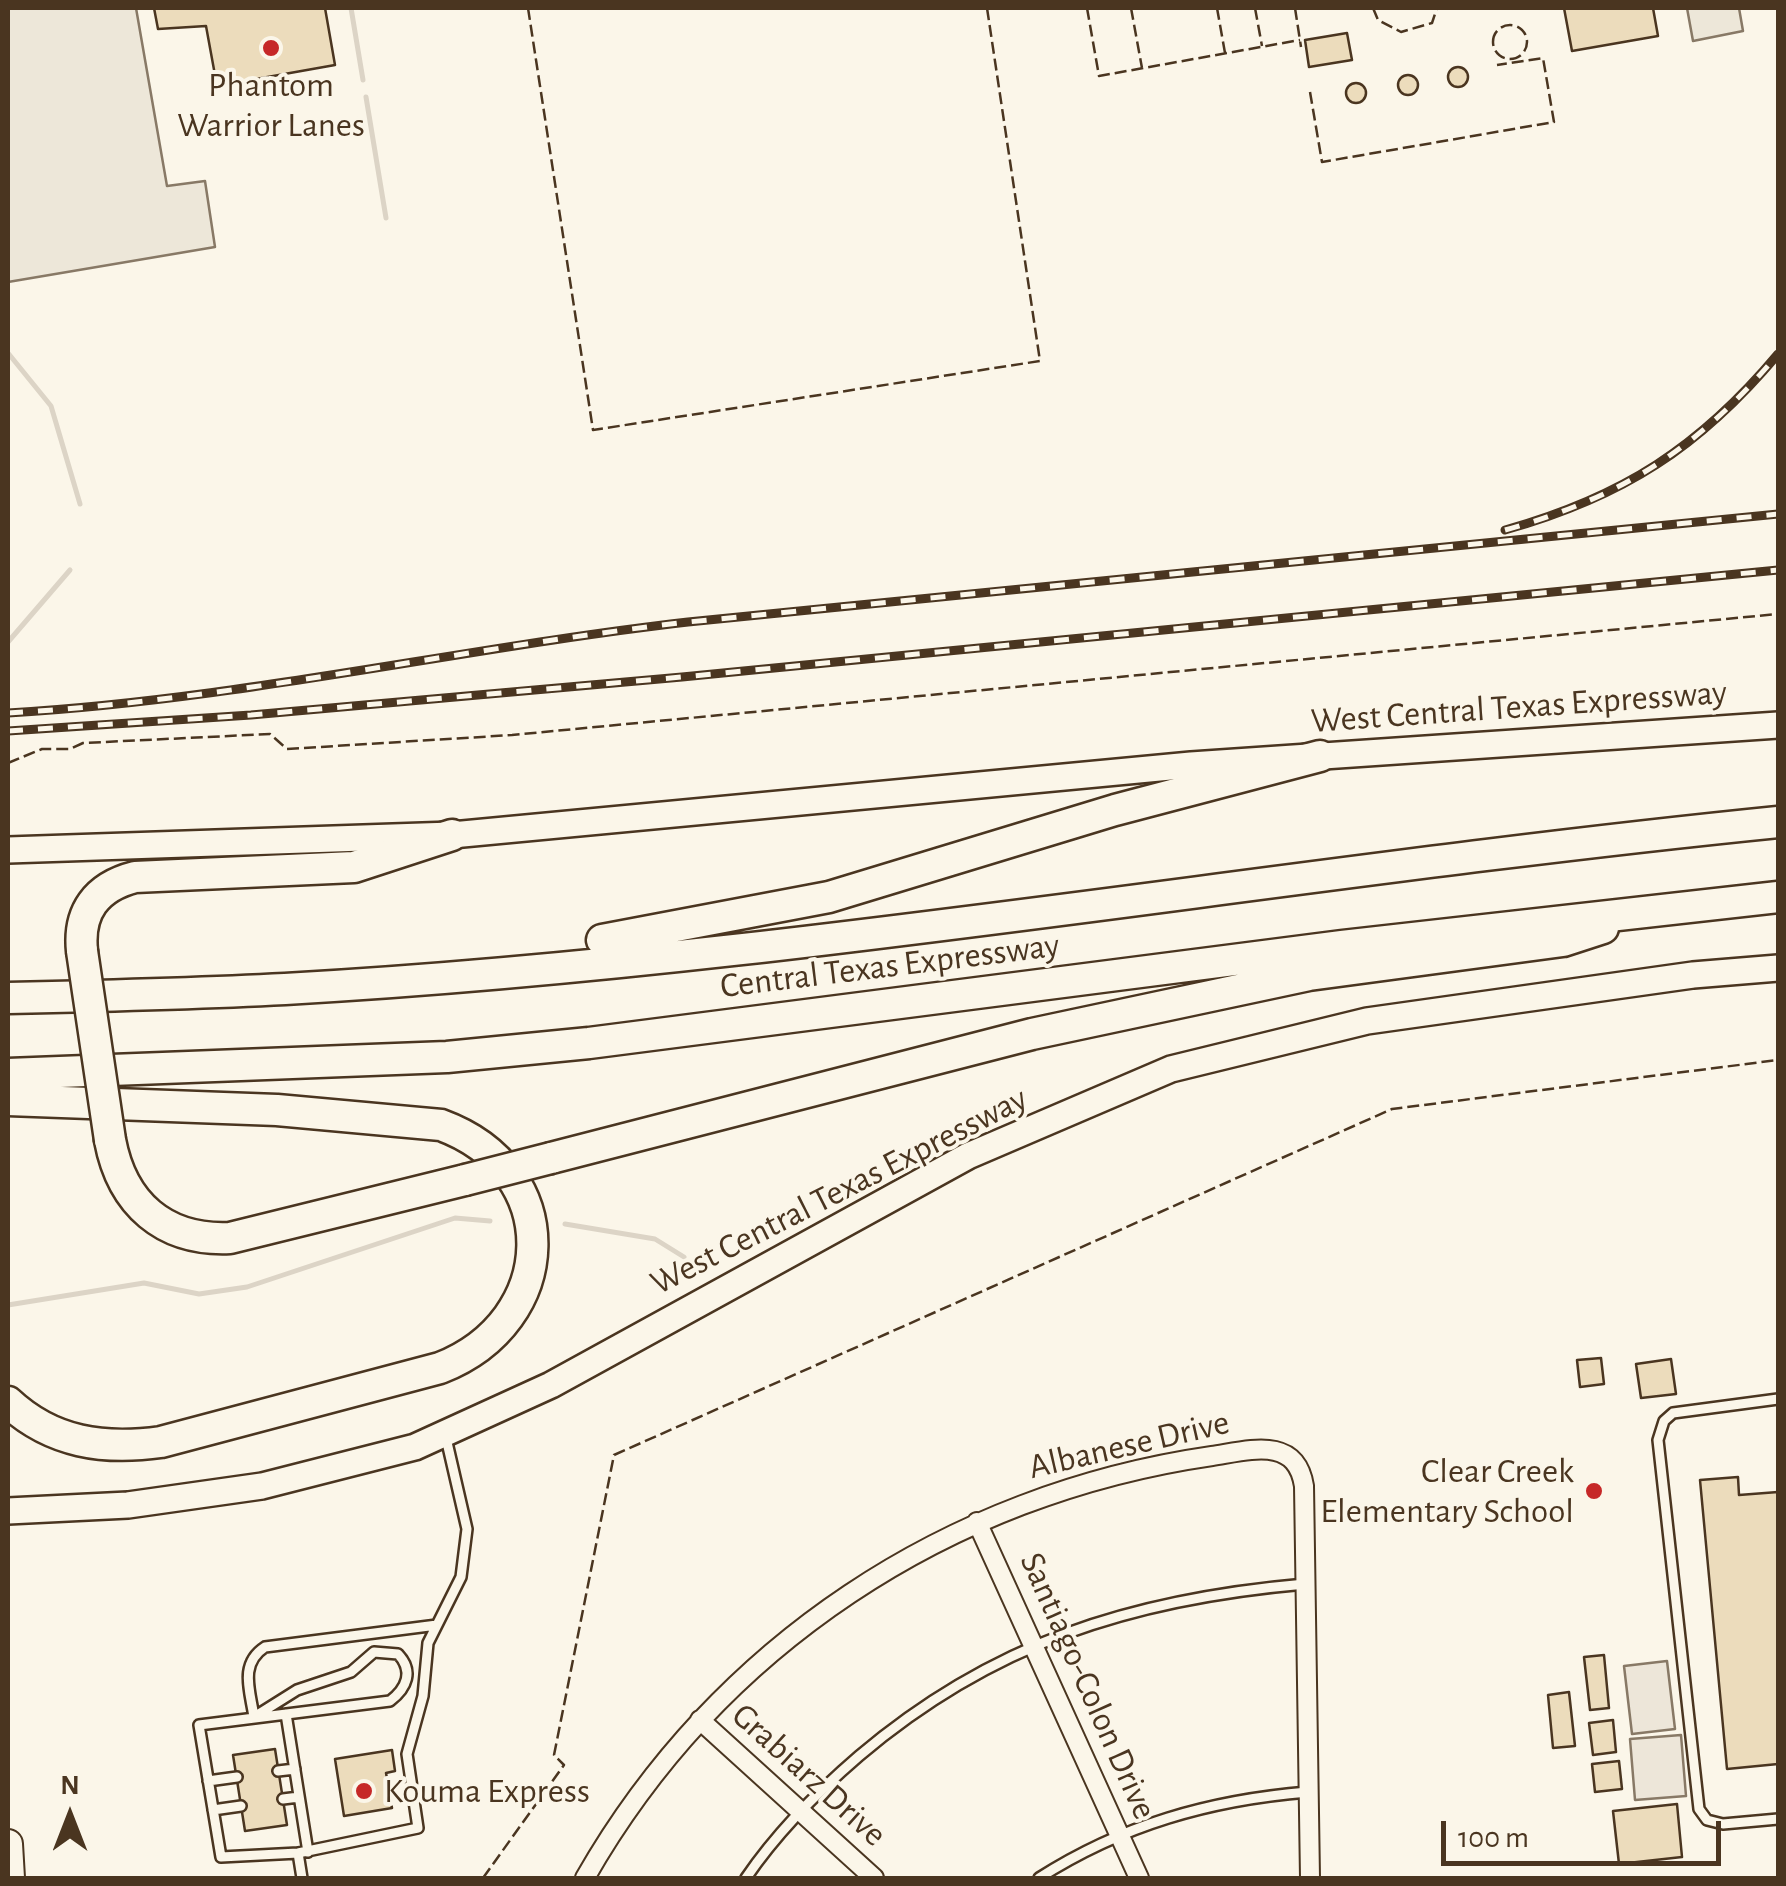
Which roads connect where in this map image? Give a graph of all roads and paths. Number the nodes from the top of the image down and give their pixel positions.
1 (1778, 725) edge
2 (1320, 756) junction
3 (1778, 822) edge
4 (452, 835) junction
5 (8, 850) edge
6 (1778, 897) edge
7 (1668, 907) junction
8 (1778, 968) edge
9 (288, 989) junction
10 (8, 998) edge
11 (8, 1074) edge
12 (8, 1100) edge
13 (1778, 1400) edge
14 (8, 1402) edge
15 (445, 1434) junction
16 (8, 1511) edge
17 (977, 1522) junction
18 (1304, 1584) junction
19 (437, 1626) junction
20 (1033, 1643) junction
21 (286, 1714) junction
22 (254, 1717) junction
23 (700, 1720) junction
24 (295, 1769) junction
25 (278, 1771) dead end
26 (236, 1777) dead end
27 (208, 1780) junction
28 (1308, 1792) junction
29 (299, 1797) junction
30 (283, 1799) dead end
31 (241, 1806) dead end
32 (213, 1810) junction
33 (798, 1810) junction
34 (1778, 1818) edge
35 (1119, 1835) junction
36 (8, 1844) edge
37 (303, 1852) junction
38 (10, 1878) edge
39 (302, 1878) edge
40 (585, 1878) edge
41 (746, 1878) edge
42 (874, 1878) edge
43 (1038, 1878) edge
44 (1139, 1878) edge
45 (1310, 1878) edge

1 - 2 main road, West Central Texas Expressway
2 - 4 main road, West Central Texas Expressway
2 - 9 highway
3 - 9 highway, Central Texas Expressway
4 - 5 main road, West Central Texas Expressway
4 - 7 highway, bridge
6 - 7 highway, Central Texas Expressway
7 - 11 highway, Central Texas Expressway
8 - 15 main road, West Central Texas Expressway
9 - 10 highway, Central Texas Expressway
12 - 14 highway
13 - 34 lane
15 - 16 main road, West Central Texas Expressway
15 - 19 lane
17 - 18 street, Albanese Drive
17 - 20 street, Santiago-Colon Drive
17 - 23 street, Albanese Drive
18 - 20 lane
18 - 28 street, Albanese Drive
19 - 22 lane
19 - 37 lane
20 - 33 lane
20 - 35 street, Santiago-Colon Drive
21 - 22 lane
21 - 22 lane
21 - 24 lane
22 - 27 lane
23 - 33 street, Grabiarz Drive
23 - 40 street, Albanese Drive
24 - 25 lane
24 - 29 lane
26 - 27 lane
27 - 32 lane
28 - 35 lane
28 - 45 street, Albanese Drive
29 - 30 lane
29 - 37 lane
31 - 32 lane
32 - 37 lane
33 - 41 lane
33 - 42 street, Grabiarz Drive
35 - 43 lane
35 - 44 street, Santiago-Colon Drive
36 - 38 main road
37 - 39 lane

